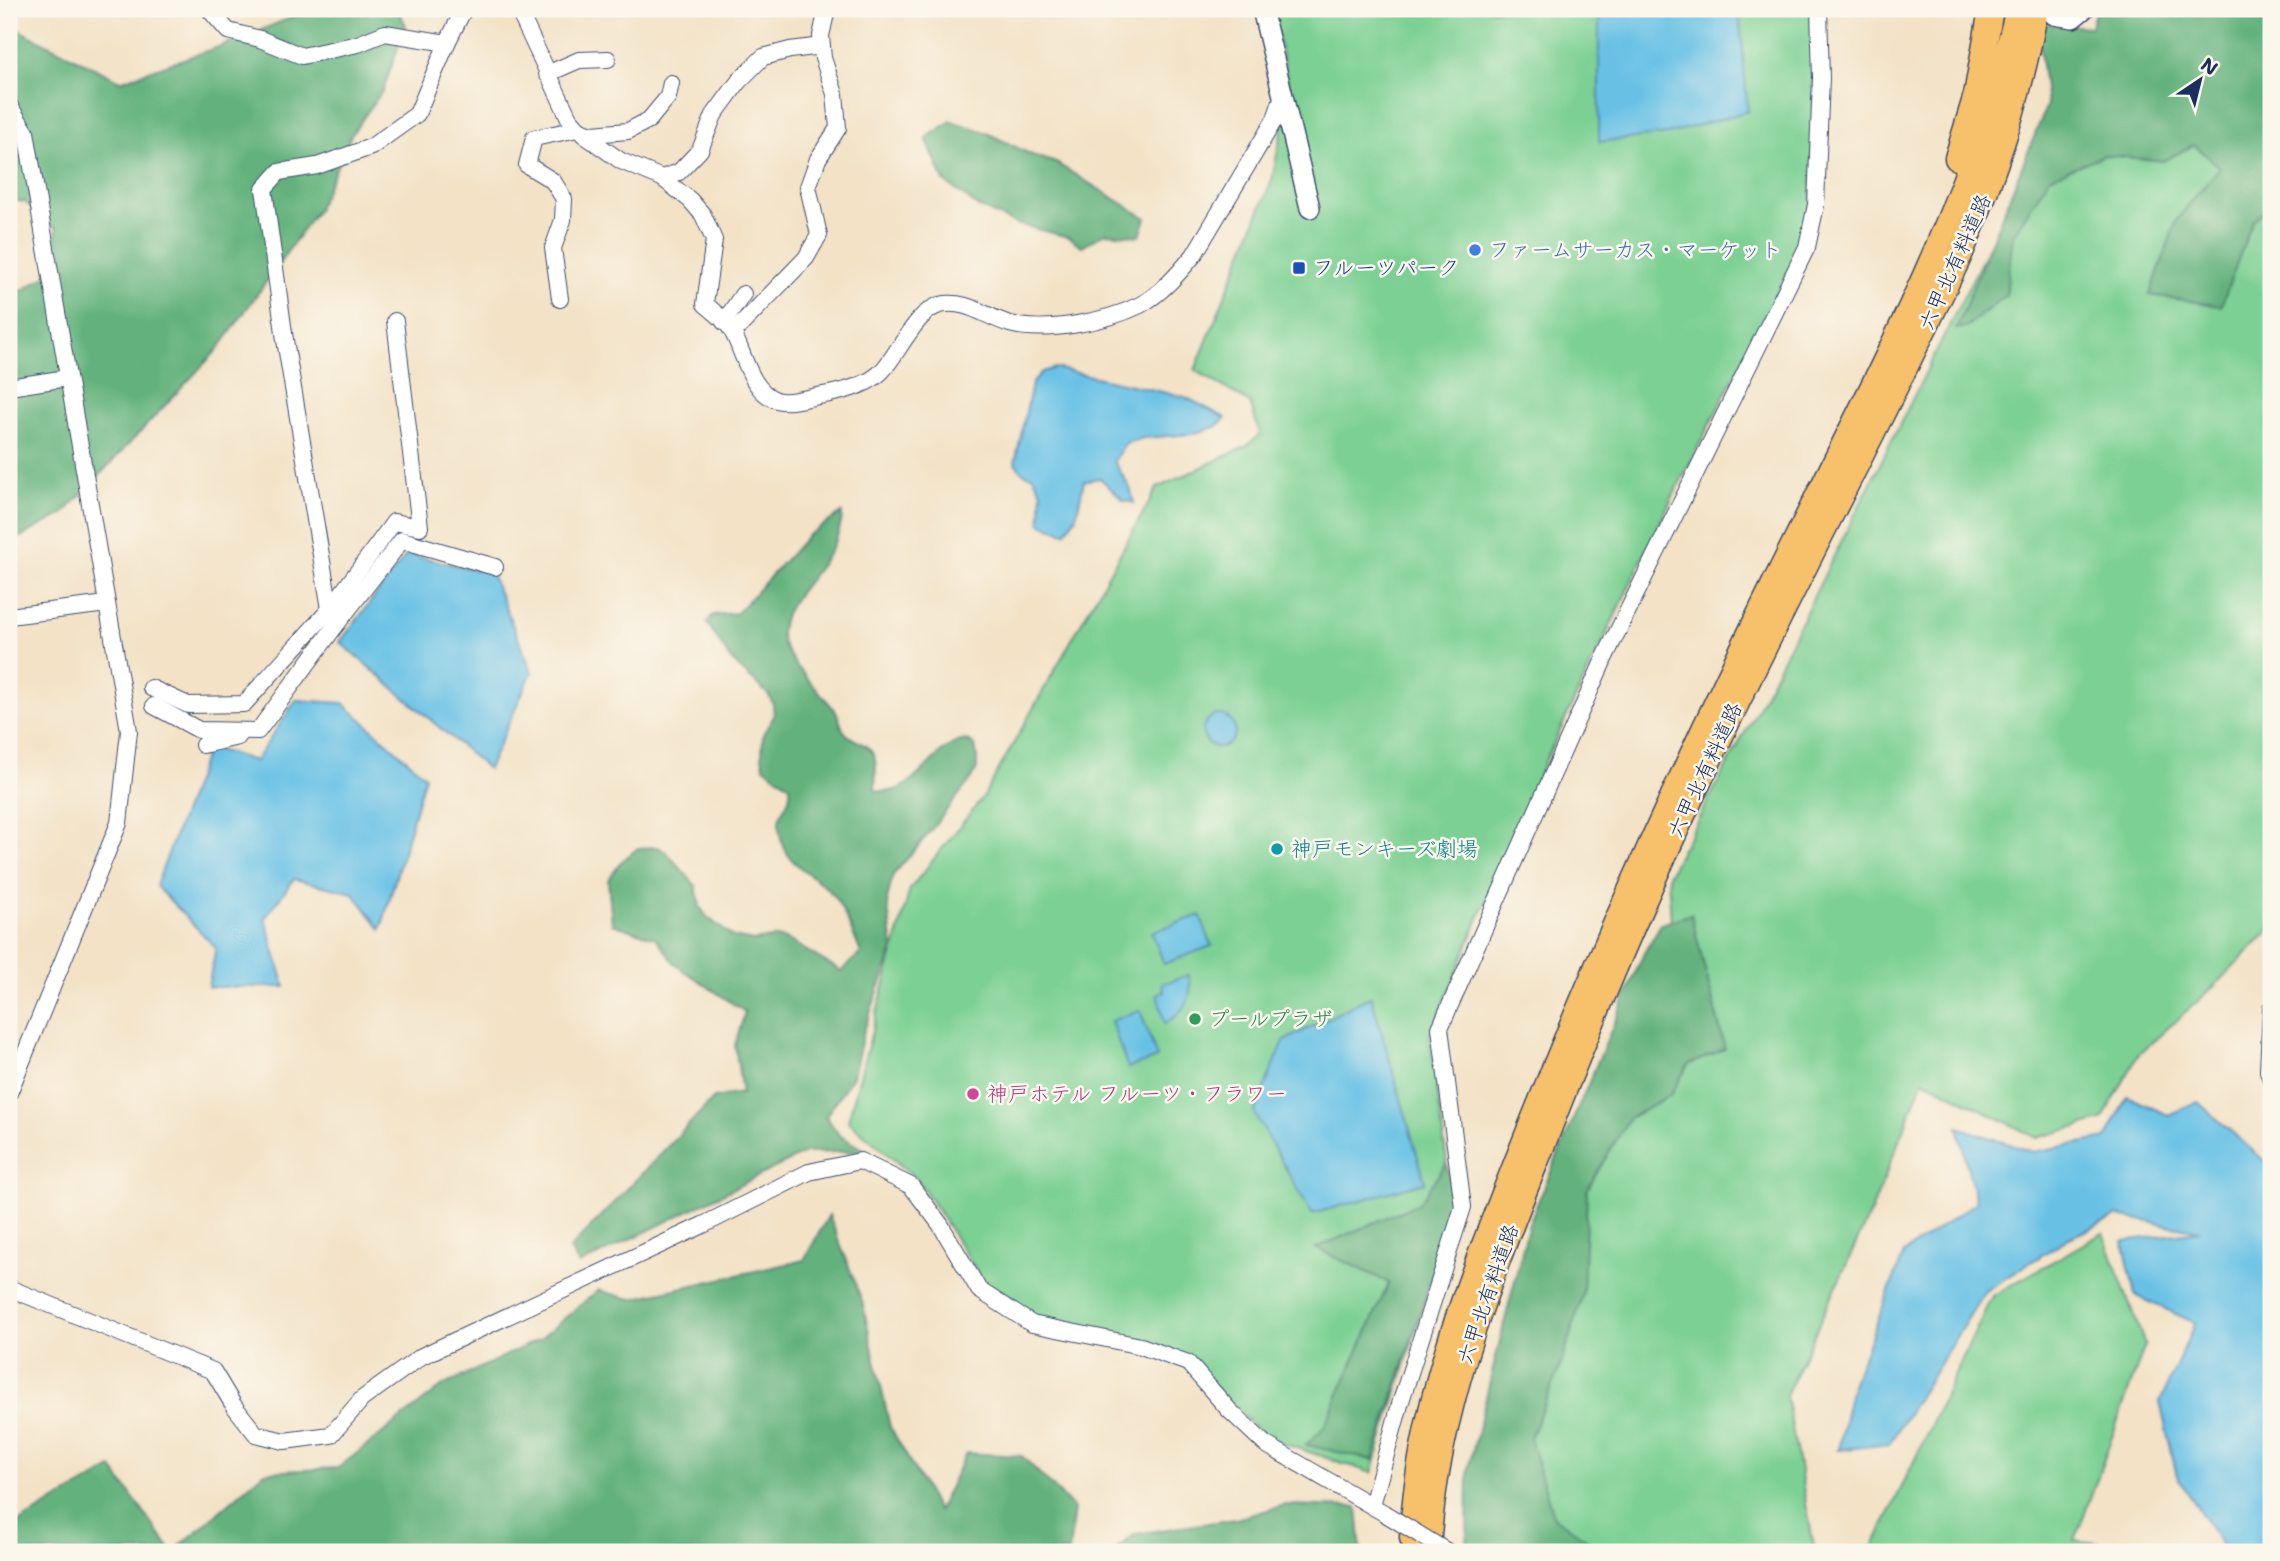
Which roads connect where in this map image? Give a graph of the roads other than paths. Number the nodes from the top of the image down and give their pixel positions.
1 (209, 9) edge
2 (464, 9) edge
3 (518, 9) edge
4 (827, 9) edge
5 (1262, 9) edge
6 (1819, 9) edge
7 (1991, 9) edge
8 (2018, 9) edge
9 (2084, 9) edge
10 (2048, 11) edge
11 (447, 43) junction
12 (822, 46) junction
13 (608, 59) dead end
14 (547, 74) junction
15 (671, 82) dead end
16 (1283, 95) junction
17 (9, 105) edge
18 (578, 129) junction
19 (662, 178) junction
20 (1310, 208) dead end
21 (743, 295) dead end
22 (560, 299) dead end
23 (395, 321) dead end
24 (728, 328) junction
25 (1879, 376) junction
26 (67, 378) junction
27 (9, 387) edge
28 (495, 567) dead end
29 (107, 604) junction
30 (9, 616) edge
31 (333, 617) junction
32 (151, 688) dead end
33 (155, 706) dead end
34 (258, 731) junction
35 (203, 746) dead end
36 (2271, 1009) edge
37 (2271, 1080) edge
38 (9, 1093) edge
39 (9, 1288) edge
40 (1378, 1509) junction
41 (1411, 1552) edge
42 (1428, 1552) edge
43 (1448, 1552) edge

1 - 11 street
2 - 11 street
3 - 14 street
4 - 12 street
5 - 16 street
6 - 40 street
7 - 25 main road
8 - 25 main road, 六甲北有料道路
9 - 10 street
10 - 42 main road, 六甲北有料道路
11 - 31 street
12 - 19 street
12 - 24 street
13 - 14 street
14 - 18 street
15 - 18 street
16 - 20 street
16 - 24 street
17 - 26 street
18 - 19 street
18 - 22 street
19 - 24 street
21 - 24 street
23 - 31 street
25 - 41 main road, 六甲北有料道路
26 - 27 street
26 - 29 street
28 - 31 street
29 - 30 street
29 - 38 street
31 - 32 street
31 - 34 street
33 - 34 street
34 - 35 street
36 - 37 street
39 - 40 street
40 - 43 street, bridge

